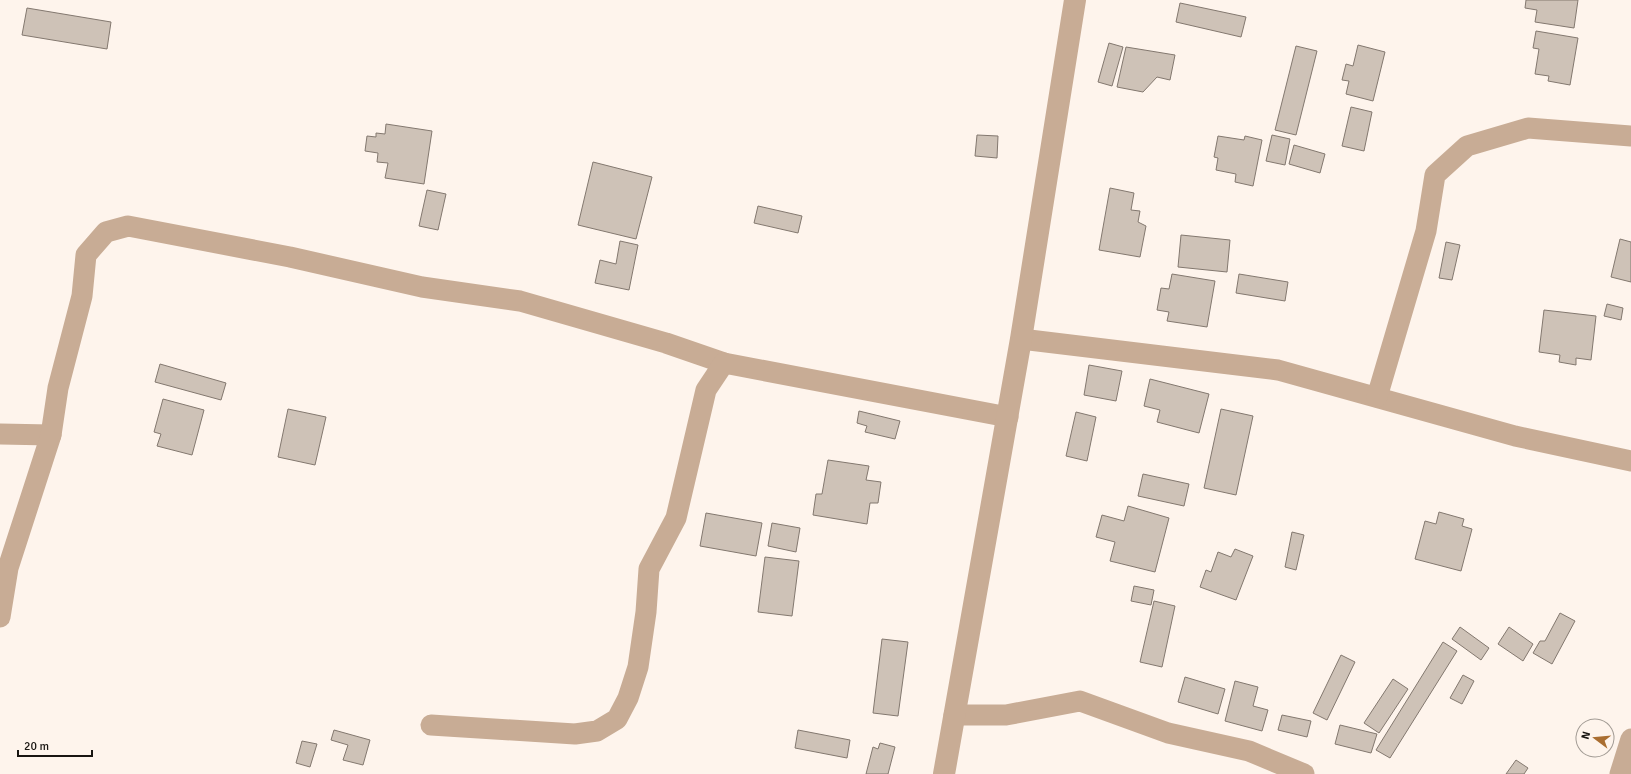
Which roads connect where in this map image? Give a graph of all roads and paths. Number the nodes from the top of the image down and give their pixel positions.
1 (1075, 0) edge
2 (1631, 136) edge
3 (1021, 339) junction
4 (724, 363) junction
5 (1377, 397) junction
6 (1008, 417) junction
7 (0, 434) edge
8 (51, 435) junction
9 (1631, 461) edge
10 (0, 617) edge
11 (954, 715) junction
12 (431, 725) dead end
13 (1631, 739) edge
14 (944, 774) edge
15 (1304, 774) edge
16 (1620, 774) edge

1 - 3 street
2 - 5 street
3 - 5 street
3 - 6 street
4 - 6 street
4 - 8 street
4 - 12 street
5 - 9 street
6 - 11 street
7 - 8 street
8 - 10 street
11 - 14 street
11 - 15 street
13 - 16 street

